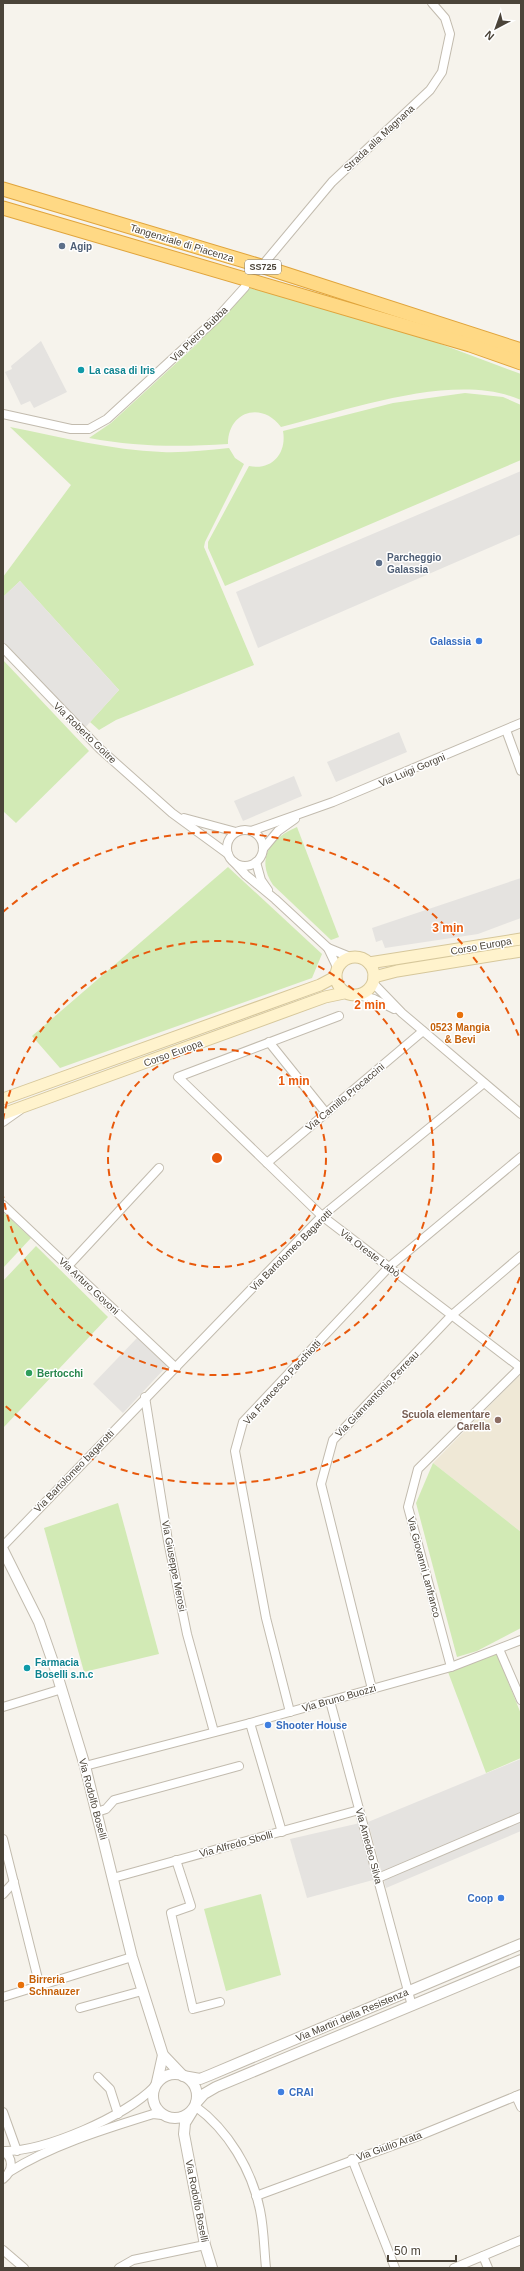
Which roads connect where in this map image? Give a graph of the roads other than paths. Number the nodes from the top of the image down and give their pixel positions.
1 (432, 3) edge
2 (3, 189) edge
3 (3, 208) edge
4 (266, 261) tunnel mouth
5 (245, 287) tunnel mouth
6 (521, 350) edge
7 (521, 362) edge
8 (3, 414) edge
9 (3, 648) edge
10 (521, 723) edge
11 (506, 730) junction
12 (521, 771) edge
13 (172, 813) junction
14 (302, 814) junction
15 (251, 831) junction
16 (236, 832) junction
17 (263, 849) junction
18 (228, 854) junction
19 (234, 862) junction
20 (256, 862) junction
21 (275, 899) junction
22 (521, 939) edge
23 (328, 948) junction
24 (521, 951) edge
25 (350, 957) junction
26 (369, 963) junction
27 (336, 972) junction
28 (373, 980) junction
29 (344, 993) junction
30 (358, 995) junction
31 (402, 1013) junction
32 (339, 1016) dead end
33 (423, 1031) junction
34 (269, 1042) junction
35 (484, 1083) junction
36 (3, 1099) edge
37 (24, 1107) junction
38 (326, 1113) junction
39 (3, 1114) edge
40 (521, 1114) edge
41 (3, 1122) edge
42 (521, 1157) edge
43 (267, 1163) junction
44 (159, 1168) dead end
45 (3, 1204) edge
46 (322, 1216) junction
47 (521, 1256) edge
48 (68, 1266) junction
49 (389, 1267) junction
50 (452, 1315) junction
51 (521, 1367) edge
52 (176, 1368) junction
53 (145, 1397) junction
54 (3, 1546) edge
55 (3, 1550) edge
56 (521, 1640) edge
57 (499, 1649) junction
58 (451, 1667) junction
59 (62, 1689) junction
60 (372, 1689) junction
61 (521, 1700) edge
62 (330, 1701) junction
63 (3, 1706) edge
64 (290, 1712) junction
65 (250, 1723) junction
66 (214, 1732) junction
67 (85, 1766) junction
68 (239, 1766) dead end
69 (359, 1810) junction
70 (97, 1812) junction
71 (521, 1817) edge
72 (282, 1832) junction
73 (3, 1840) edge
74 (176, 1860) junction
75 (113, 1878) junction
76 (378, 1878) junction
77 (14, 1882) junction
78 (3, 1894) edge
79 (521, 1944) edge
80 (132, 1957) junction
81 (521, 1960) edge
82 (40, 1986) junction
83 (142, 1991) junction
84 (408, 1991) junction
85 (3, 1997) edge
86 (220, 2002) dead end
87 (412, 2006) junction
88 (80, 2008) dead end
89 (318, 2029) junction
90 (324, 2042) junction
91 (163, 2055) junction
92 (183, 2076) junction
93 (98, 2077) dead end
94 (156, 2085) junction
95 (519, 2095) edge
96 (195, 2106) junction
97 (521, 2107) edge
98 (3, 2112) edge
99 (118, 2114) junction
100 (164, 2116) junction
101 (184, 2134) junction
102 (3, 2151) edge
103 (17, 2151) junction
104 (352, 2159) junction
105 (9, 2172) junction
106 (3, 2179) edge
107 (256, 2196) junction
108 (521, 2240) edge
109 (205, 2245) junction
110 (3, 2250) edge
111 (483, 2256) junction
112 (24, 2268) edge
113 (119, 2268) edge
114 (212, 2268) edge
115 (266, 2268) edge
116 (394, 2268) edge
117 (454, 2268) edge
118 (488, 2268) edge

1 - 4 street, Strada alla Magnana
2 - 6 highway, Tangenziale di Piacenza / SS725
3 - 7 highway, Tangenziale di Piacenza / SS725
5 - 8 street, Via Pietro Bubba
9 - 13 street, Via Roberto Goitre
10 - 11 street, Via Luigi Gorgni
11 - 12 street
11 - 14 street, Via Luigi Gorgni
13 - 16 street, Via Roberto Goitre
13 - 18 street, Via Roberto Goitre
14 - 15 street, Via Luigi Gorgni
14 - 17 street, Via Luigi Gorgni
15 - 16 street
15 - 17 street
16 - 18 street
17 - 20 street
18 - 19 street
19 - 20 street
19 - 21 street
20 - 21 street
21 - 23 street
22 - 26 main road, Corso Europa
23 - 25 street
23 - 27 street
24 - 28 main road, Corso Europa
25 - 26 main road, Corso Europa
25 - 27 main road, Corso Europa
26 - 28 main road
27 - 29 main road
27 - 36 main road, Corso Europa
28 - 30 main road, Corso Europa
28 - 31 street
29 - 30 main road, Corso Europa
29 - 37 main road, Corso Europa
30 - 31 street
31 - 33 street
32 - 34 street
33 - 35 street
33 - 38 street, Via Camillo Procaccini
34 - 38 street
34 - 43 street, Via Oreste Labò
35 - 40 street
35 - 46 street, Via Bartolomeo Bagarotti
37 - 39 main road, Corso Europa
37 - 41 street
38 - 43 street, Via Camillo Procaccini
42 - 49 street, Via Francesco Pacchiotti
43 - 46 street, Via Oreste Labò
44 - 48 street
45 - 48 street, Via Arturo Govoni
46 - 49 street, Via Oreste Labò
46 - 52 street, Via Bartolomeo Bagarotti
47 - 50 street, Via Giannantonio Perreau
48 - 52 street, Via Arturo Govoni
49 - 50 street, Via Oreste Labò
49 - 64 street, Via Francesco Pacchiotti
50 - 51 street, Via Oreste Labò
50 - 60 street, Via Giannantonio Perreau
51 - 58 street, Via Giovanni Lanfranco
52 - 53 street, Via Bartolomeo Bagarotti
53 - 54 street, Via Bartolomeo bagarotti
53 - 66 street, Via Giuseppe Merosi
55 - 59 street, Via Rodolfo Boselli
56 - 57 street, Via Bruno Buozzi
57 - 58 street, Via Bruno Buozzi
57 - 61 street
58 - 60 street, Via Bruno Buozzi
59 - 63 street
59 - 67 street, Via Rodolfo Boselli
60 - 62 street, Via Bruno Buozzi
62 - 64 street, Via Bruno Buozzi
62 - 69 street, Via Amedeo Silva
64 - 65 street, Via Bruno Buozzi
65 - 66 street, Via Bruno Buozzi
65 - 72 street
66 - 67 street, Via Bruno Buozzi
67 - 70 street, Via Rodolfo Boselli
68 - 70 street
69 - 72 street, Via Alfredo Sbolli
69 - 76 street, Via Amedeo Silva
70 - 75 street, Via Rodolfo Boselli
71 - 76 street
72 - 74 street, Via Alfredo Sbolli
73 - 77 street
74 - 75 street, Via Alfredo Sbolli
74 - 86 street
75 - 80 street, Via Rodolfo Boselli
76 - 84 street, Via Amedeo Silva
77 - 78 street
77 - 82 street
79 - 84 street, Via Martiri della Resistenza
80 - 82 street
80 - 83 street, Via Rodolfo Boselli
81 - 87 street, Via Martiri della Resistenza
82 - 85 street
83 - 88 street
83 - 91 street, Via Rodolfo Boselli
84 - 87 street, Via Amedeo Silva
84 - 89 street, Via Martiri della Resistenza
87 - 90 street, Via Martiri della Resistenza
89 - 90 street
89 - 92 street, Via Martiri della Resistenza
90 - 96 street, Via Martiri della Resistenza
91 - 92 street, Via Rodolfo Boselli
91 - 94 street
92 - 94 street
92 - 96 street
93 - 99 street
94 - 99 street
94 - 100 street
95 - 97 street
95 - 104 street, Via Giulio Arata
96 - 100 street
96 - 101 street, Via Rodolfo Boselli
96 - 107 street
98 - 103 street
99 - 103 street
100 - 101 street
100 - 105 street
101 - 109 street, Via Rodolfo Boselli
102 - 103 street
102 - 105 street
104 - 107 street, Via Giulio Arata
104 - 116 street
105 - 106 street
107 - 115 street
108 - 111 street
109 - 113 street
109 - 114 street, Via Rodolfo Boselli
110 - 112 street
111 - 117 street
111 - 118 street

